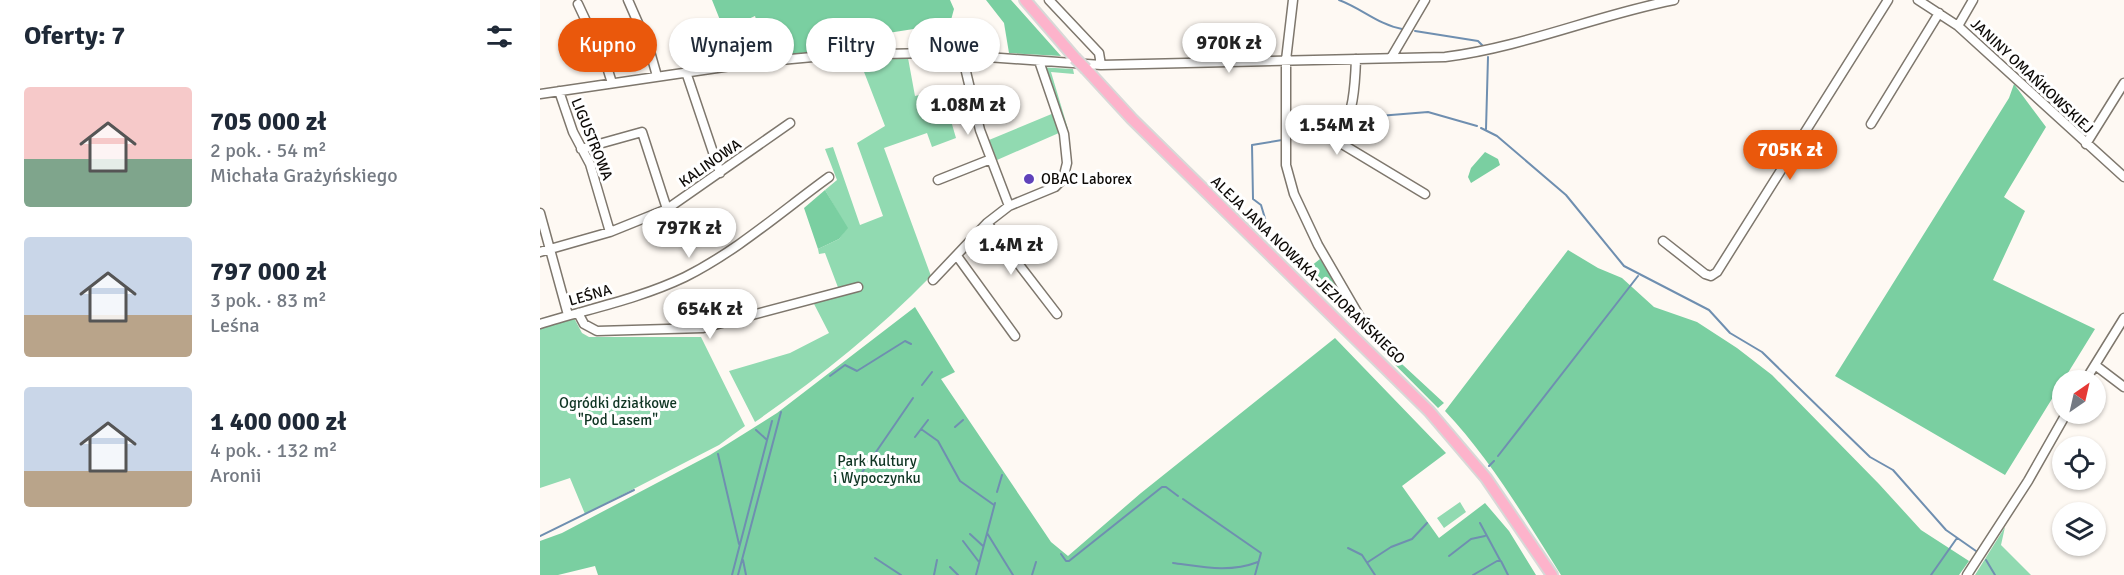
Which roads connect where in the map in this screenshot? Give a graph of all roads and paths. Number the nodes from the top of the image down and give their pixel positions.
1 (628, 0) edge
2 (1025, 0) edge
3 (1049, 0) edge
4 (1293, 0) edge
5 (1425, 0) edge
6 (1674, 0) edge
7 (1888, 0) edge
8 (1918, 0) edge
9 (1973, 0) edge
10 (1648, 3) edge
11 (578, 4) dead end
12 (1939, 13) junction
13 (1958, 26) junction
14 (908, 52) edge
15 (1000, 58) edge
16 (1391, 58) junction
17 (1356, 59) junction
18 (794, 60) edge
19 (1286, 60) junction
20 (1039, 61) junction
21 (1101, 65) junction
22 (686, 72) joint
23 (966, 72) edge
24 (657, 76) junction
25 (612, 83) junction
26 (2124, 83) edge
27 (559, 91) junction
28 (540, 94) edge
29 (790, 123) dead end
30 (1871, 124) dead end
31 (2086, 144) junction
32 (581, 149) junction
33 (992, 159) junction
34 (720, 173) junction
35 (829, 177) dead end
36 (2124, 177) edge
37 (938, 180) dead end
38 (1425, 194) dead end
39 (1009, 206) junction
40 (667, 209) junction
41 (540, 213) edge
42 (987, 223) junction
43 (610, 232) junction
44 (1663, 241) dead end
45 (550, 249) junction
46 (540, 252) edge
47 (957, 256) junction
48 (933, 280) dead end
49 (858, 287) dead end
50 (573, 314) junction
51 (1057, 314) dead end
52 (2124, 318) edge
53 (1361, 319) dead end
54 (540, 324) edge
55 (1014, 336) dead end
56 (2095, 365) junction
57 (2092, 370) edge
58 (2124, 387) edge
59 (2060, 424) edge
60 (1552, 575) edge
61 (1966, 575) edge

1 - 24 street
2 - 60 main road, ALEJA JANA NOWAKA-JEZIORAŃSKIEGO, bridge
3 - 21 street
4 - 19 street
5 - 16 street
6 - 10 street
7 - 44 street
8 - 12 street, JANINY OMAŃKOWSKIEJ
9 - 13 street
10 - 16 street
11 - 25 street
12 - 13 street, JANINY OMAŃKOWSKIEJ
12 - 30 street
13 - 31 street, JANINY OMAŃKOWSKIEJ
14 - 18 street
15 - 20 street
16 - 17 street
17 - 19 street
17 - 38 street
19 - 21 street
19 - 53 street
20 - 21 street
20 - 39 street
22 - 24 street
22 - 34 street
23 - 33 street
24 - 25 street
25 - 27 street
26 - 31 street
27 - 28 street
27 - 32 street, LIGUSTROWA
29 - 34 street, KALINOWA
31 - 36 street, JANINY OMAŃKOWSKIEJ
32 - 40 street
32 - 43 street, LIGUSTROWA
33 - 37 street
33 - 39 street
34 - 40 street, KALINOWA
35 - 50 street, LEŚNA
39 - 42 street
40 - 43 street, KALINOWA
41 - 45 street
42 - 47 street
42 - 51 street
43 - 45 street, KALINOWA
45 - 46 street, KALINOWA
45 - 50 street
47 - 48 street
47 - 55 street
49 - 50 street
50 - 54 street, LEŚNA
52 - 56 street
56 - 57 street
56 - 58 street
59 - 61 street

